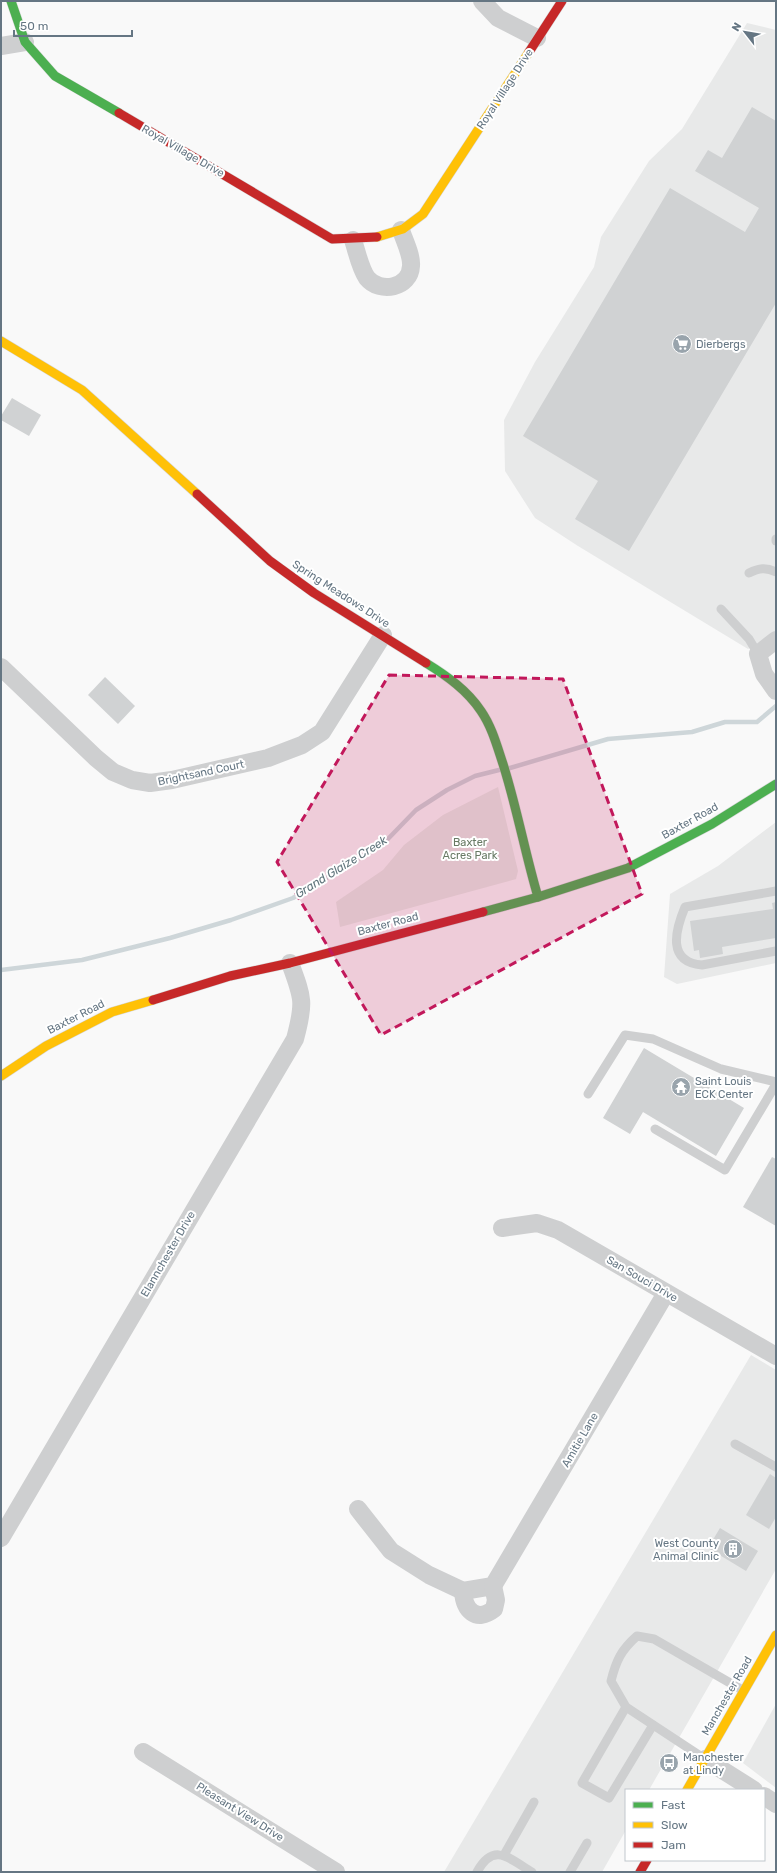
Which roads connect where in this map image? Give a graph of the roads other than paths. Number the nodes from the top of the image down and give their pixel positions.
1 (482, 1) edge
2 (562, 1) edge
3 (8, 3) edge
4 (537, 38) junction
5 (25, 42) junction
6 (1, 46) edge
7 (401, 230) junction
8 (354, 240) junction
9 (1, 341) edge
10 (776, 572) edge
11 (749, 573) dead end
12 (721, 609) dead end
13 (383, 635) junction
14 (776, 640) edge
15 (758, 654) junction
16 (1, 667) edge
17 (776, 691) edge
18 (776, 784) edge
19 (776, 891) edge
20 (538, 897) junction
21 (776, 951) edge
22 (290, 962) junction
23 (1, 1076) edge
24 (776, 1083) edge
25 (588, 1094) dead end
26 (655, 1129) dead end
27 (502, 1228) dead end
28 (666, 1293) junction
29 (776, 1356) edge
30 (735, 1444) dead end
31 (776, 1466) edge
32 (358, 1509) dead end
33 (1, 1538) edge
34 (493, 1586) junction
35 (463, 1591) junction
36 (776, 1635) edge
37 (744, 1691) junction
38 (626, 1707) junction
39 (653, 1725) junction
40 (143, 1752) dead end
41 (706, 1759) junction
42 (688, 1789) edge
43 (752, 1789) edge
44 (765, 1797) edge
45 (534, 1802) dead end
46 (776, 1804) edge
47 (587, 1842) dead end
48 (504, 1856) junction
49 (646, 1861) edge
50 (336, 1872) edge
51 (477, 1872) edge
52 (532, 1872) edge
53 (570, 1872) edge
54 (640, 1872) edge

1 - 4 street
2 - 4 main road, Royal Village Drive
3 - 5 main road, Royal Village Drive
4 - 7 main road, Royal Village Drive
5 - 6 street
5 - 8 main road, Royal Village Drive
7 - 8 main road, Royal Village Drive
7 - 8 street
9 - 13 main road, Spring Meadows Drive
10 - 11 lane
12 - 15 lane
13 - 16 street, Brightsand Court
13 - 20 main road, Spring Meadows Drive
14 - 15 street
15 - 17 street
18 - 20 main road, Baxter Road
19 - 21 lane
20 - 22 main road, Baxter Road
22 - 23 main road, Baxter Road
22 - 33 street, Elannchester Drive
24 - 25 lane
24 - 26 lane
27 - 28 street, San Souci Drive
28 - 29 street, San Souci Drive
28 - 34 street, Amitie Lane
30 - 31 lane
32 - 35 street
34 - 35 street
34 - 35 street
36 - 37 main road, Manchester Road
37 - 38 lane
37 - 41 main road, Manchester Road
38 - 39 lane
38 - 39 lane
39 - 41 lane
40 - 50 street, Pleasant View Drive
41 - 42 main road, Manchester Road
41 - 43 street
44 - 46 street
45 - 48 lane
47 - 53 lane
48 - 51 lane
48 - 52 lane
49 - 54 main road

